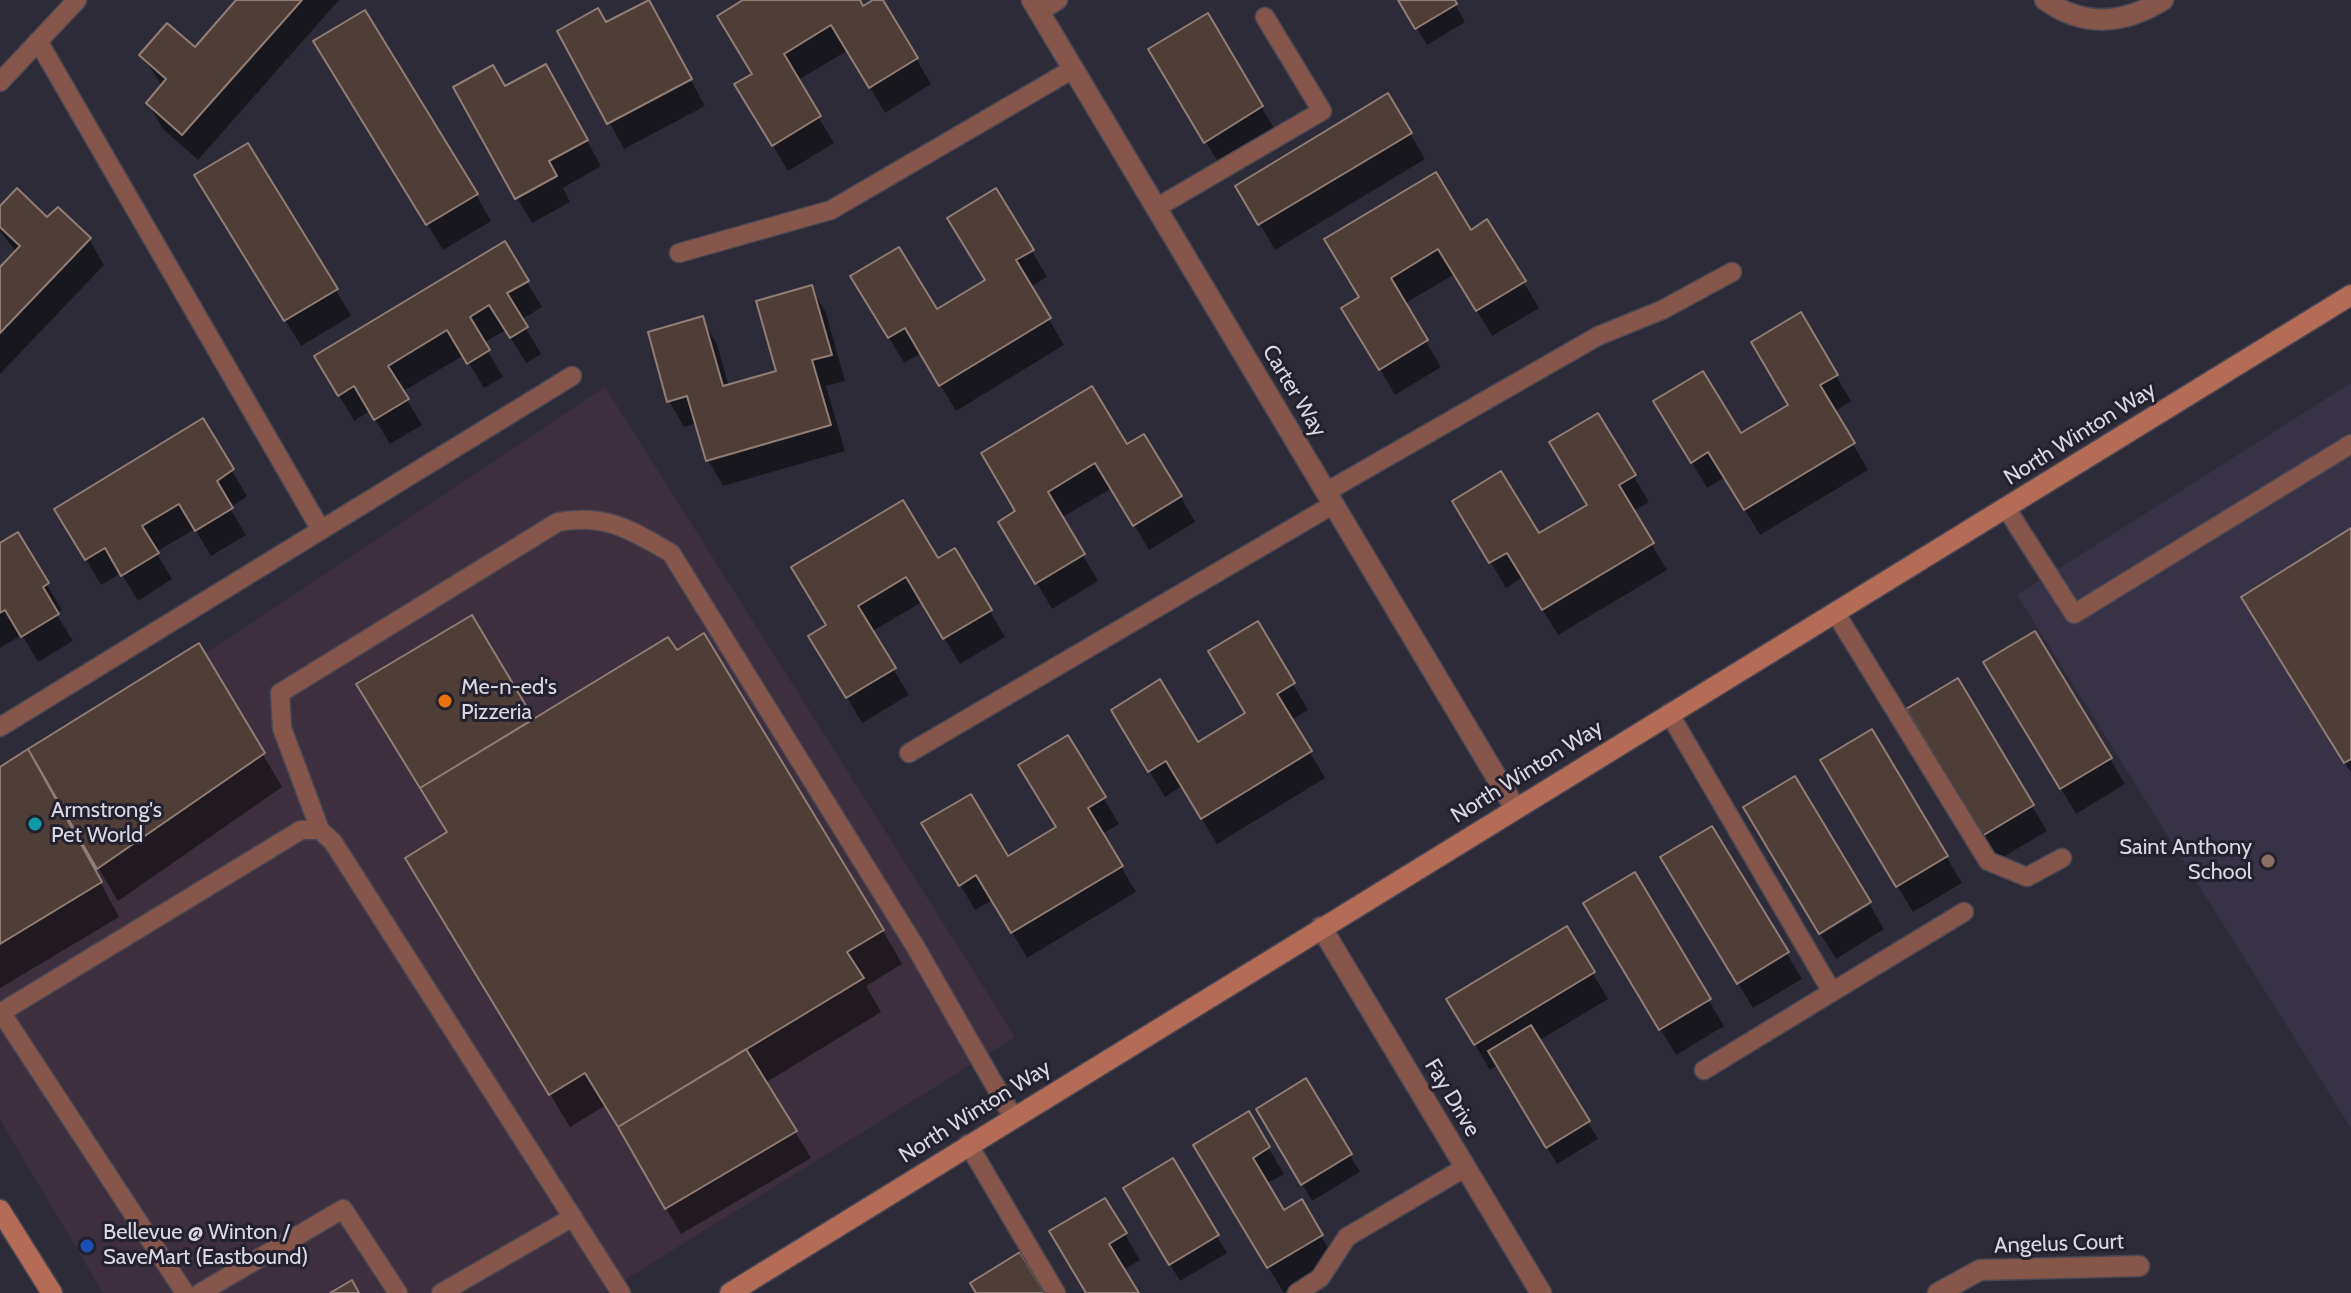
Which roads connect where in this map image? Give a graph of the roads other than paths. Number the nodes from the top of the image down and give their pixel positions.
1 (77, 0) edge
2 (1058, 0) edge
3 (2045, 0) edge
4 (2163, 0) edge
5 (1035, 6) edge
6 (1265, 17) dead end
7 (38, 41) junction
8 (1073, 69) junction
9 (0, 82) edge
10 (1156, 208) junction
11 (679, 253) dead end
12 (1732, 272) dead end
13 (2351, 295) edge
14 (572, 376) dead end
15 (2351, 444) edge
16 (1330, 498) junction
17 (2006, 508) junction
18 (321, 530) junction
19 (1835, 612) junction
20 (1669, 713) junction
21 (0, 727) edge
22 (909, 753) dead end
23 (1515, 808) junction
24 (320, 830) junction
25 (2062, 858) dead end
26 (1964, 912) dead end
27 (1321, 927) junction
28 (1832, 992) junction
29 (1, 1013) edge
30 (1704, 1070) dead end
31 (1013, 1117) junction
32 (968, 1144) junction
33 (1466, 1167) junction
34 (0, 1210) edge
35 (573, 1217) junction
36 (2139, 1266) dead end
37 (208, 1290) edge
38 (52, 1293) edge
39 (185, 1293) edge
40 (398, 1293) edge
41 (441, 1293) edge
42 (621, 1293) edge
43 (730, 1293) edge
44 (1056, 1293) edge
45 (1297, 1293) edge
46 (1541, 1293) edge
47 (1938, 1293) edge

1 - 7 lane
2 - 5 lane
3 - 4 street
5 - 8 street, Carter Way
6 - 10 lane
7 - 9 lane
7 - 18 lane
8 - 10 street, Carter Way
8 - 11 lane
10 - 16 street, Carter Way
12 - 16 lane
13 - 17 main road, North Winton Way
14 - 18 lane
15 - 17 lane
16 - 22 lane
16 - 23 street, Carter Way
17 - 19 main road, North Winton Way
18 - 21 lane
19 - 20 main road, North Winton Way
19 - 25 lane
20 - 23 main road, North Winton Way
20 - 28 lane
23 - 27 main road, North Winton Way
24 - 29 lane
24 - 31 lane
24 - 35 lane
26 - 28 lane
27 - 31 main road, North Winton Way
27 - 33 street, Fay Drive
28 - 30 lane
29 - 39 lane
31 - 32 main road, North Winton Way
32 - 43 main road, North Winton Way
32 - 44 lane
33 - 45 lane
33 - 46 street, Fay Drive
34 - 38 main road
35 - 41 lane
35 - 42 lane
36 - 47 street, Angelus Court
37 - 40 lane

